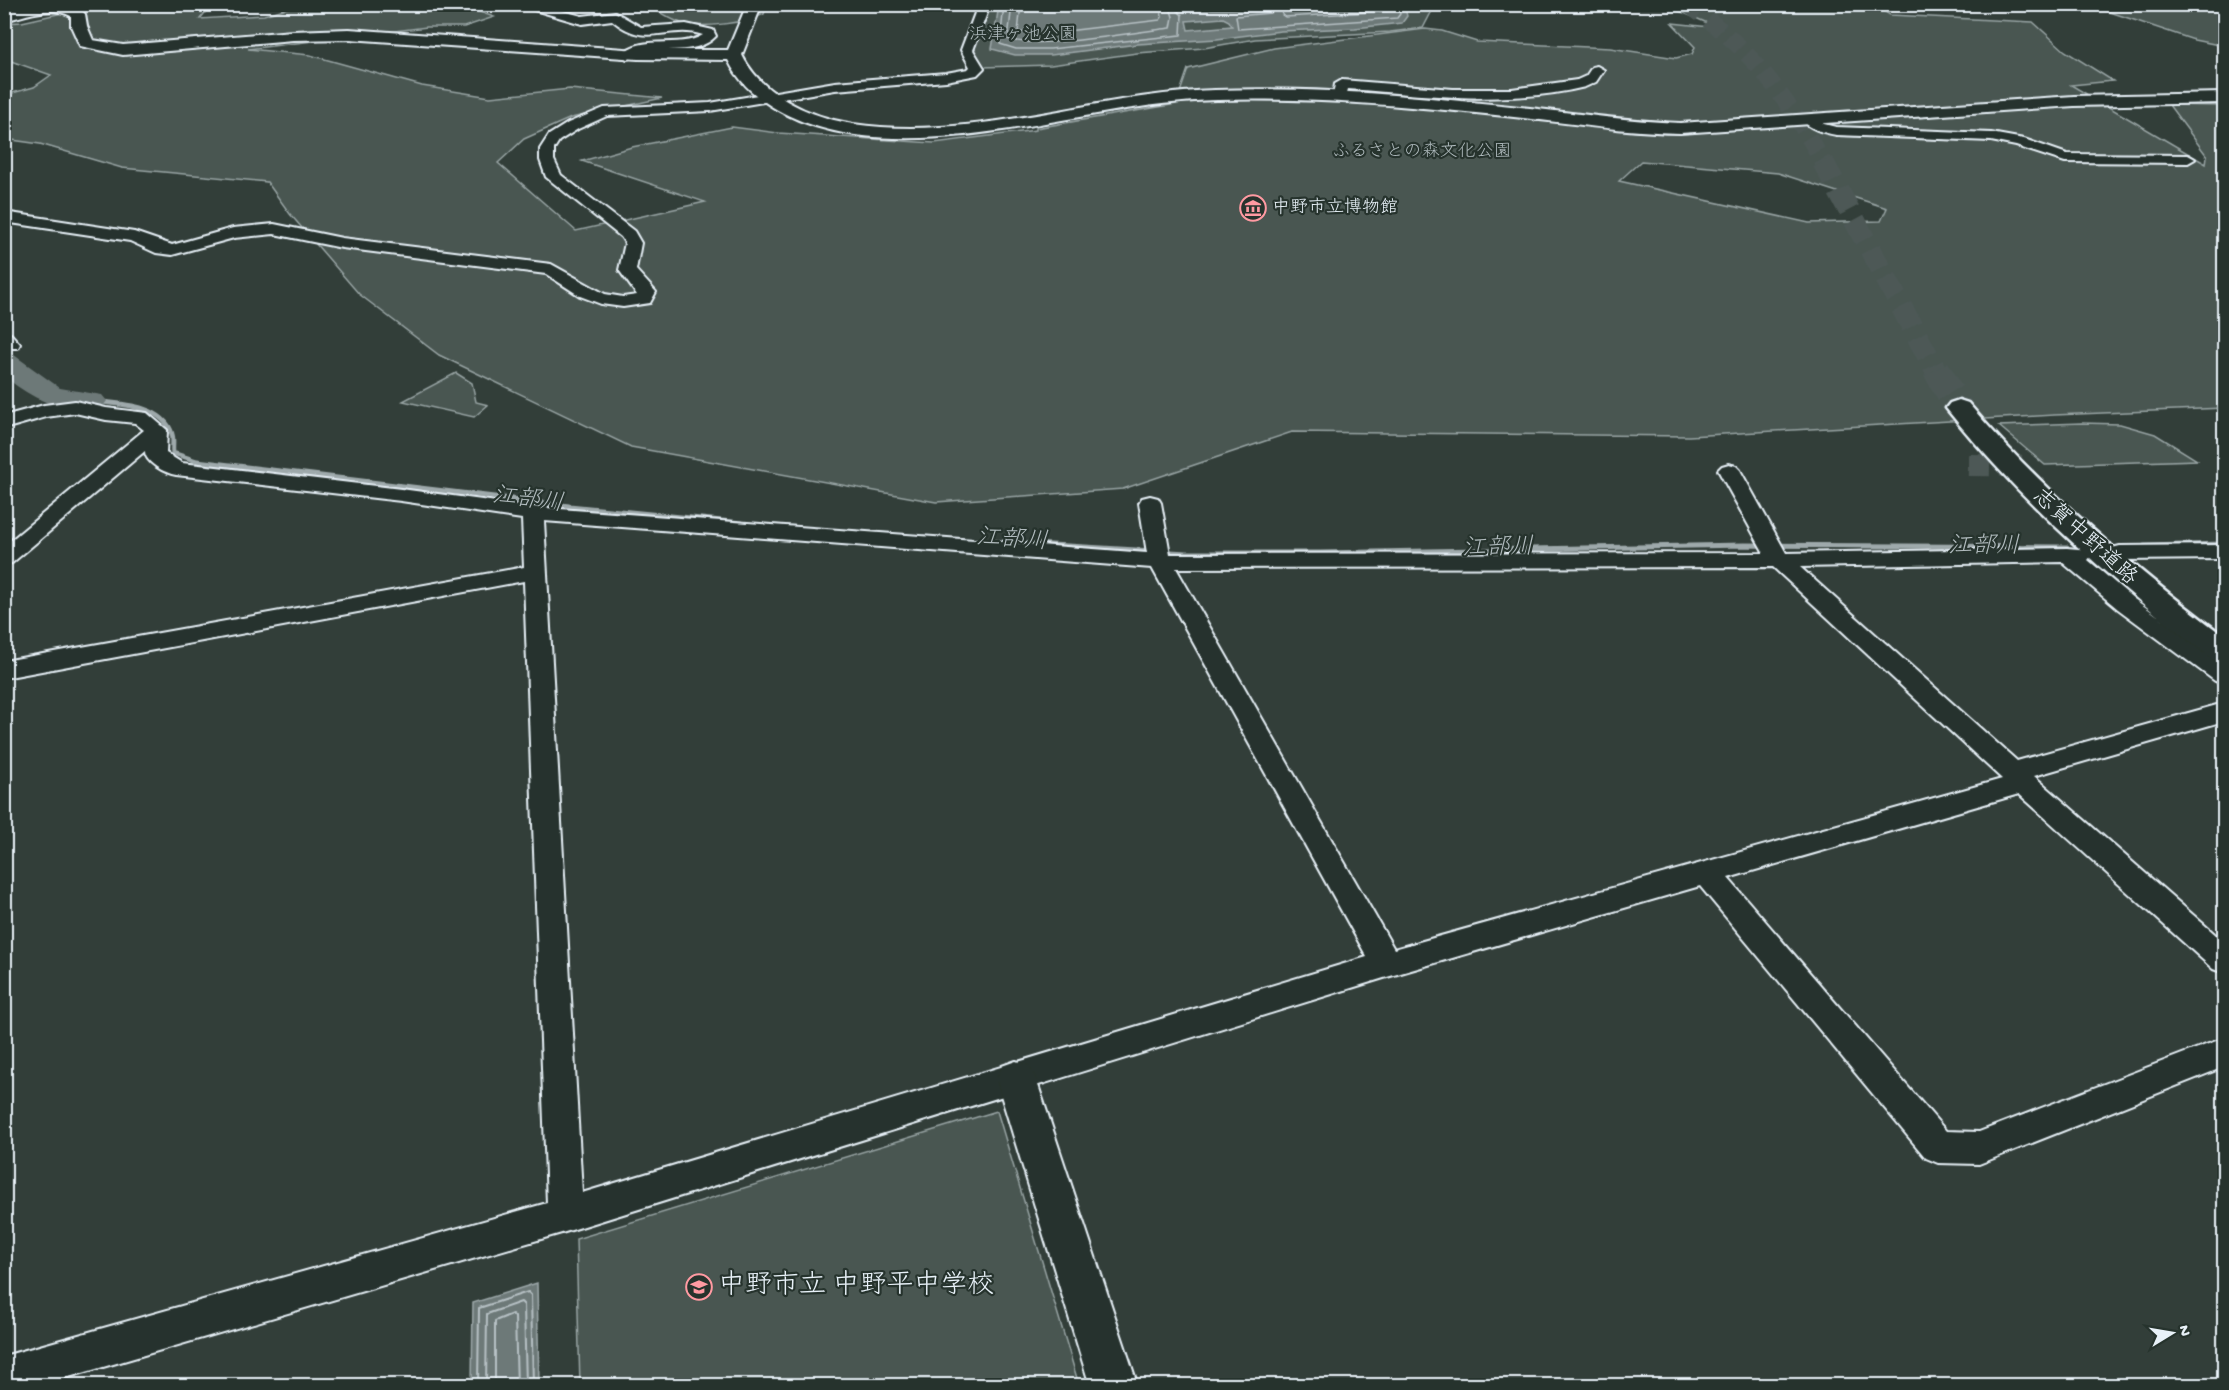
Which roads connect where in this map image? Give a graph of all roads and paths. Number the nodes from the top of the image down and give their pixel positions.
1 (520, 4) edge
2 (755, 4) edge
3 (980, 4) edge
4 (4, 17) edge
5 (627, 55) junction
6 (734, 55) junction
7 (1597, 70) dead end
8 (770, 97) junction
9 (1340, 98) junction
10 (2224, 98) edge
11 (1808, 119) junction
12 (2188, 159) dead end
13 (4, 217) edge
14 (1959, 408) tunnel mouth
15 (4, 423) edge
16 (157, 430) junction
17 (1729, 470) dead end
18 (1150, 503) dead end
19 (533, 514) junction
20 (2224, 552) edge
21 (1159, 554) junction
22 (2120, 554) dead end
23 (4, 558) edge
24 (1779, 560) junction
25 (536, 572) junction
26 (2224, 652) edge
27 (4, 670) edge
28 (2224, 675) edge
29 (2224, 712) edge
30 (2018, 778) junction
31 (1706, 873) junction
32 (2224, 960) edge
33 (1387, 964) junction
34 (2224, 1052) edge
35 (1016, 1079) junction
36 (565, 1215) junction
37 (4, 1377) edge
38 (1114, 1386) edge

1 - 5 street
2 - 6 street
3 - 8 street
4 - 5 street
5 - 6 street
6 - 8 street
7 - 9 street
8 - 9 street
8 - 13 street
9 - 11 street
10 - 11 street
11 - 12 street
14 - 26 main road, 志賀中野道路
15 - 16 street
16 - 19 street
16 - 23 street
17 - 24 street
18 - 21 street
19 - 21 street
19 - 25 street
20 - 22 street
21 - 24 street
21 - 33 street
24 - 28 street
24 - 30 street
25 - 27 street
25 - 36 street
29 - 30 street
30 - 31 street
30 - 32 street
31 - 33 street
31 - 34 street
33 - 35 street
35 - 36 street
35 - 38 street
36 - 37 street

